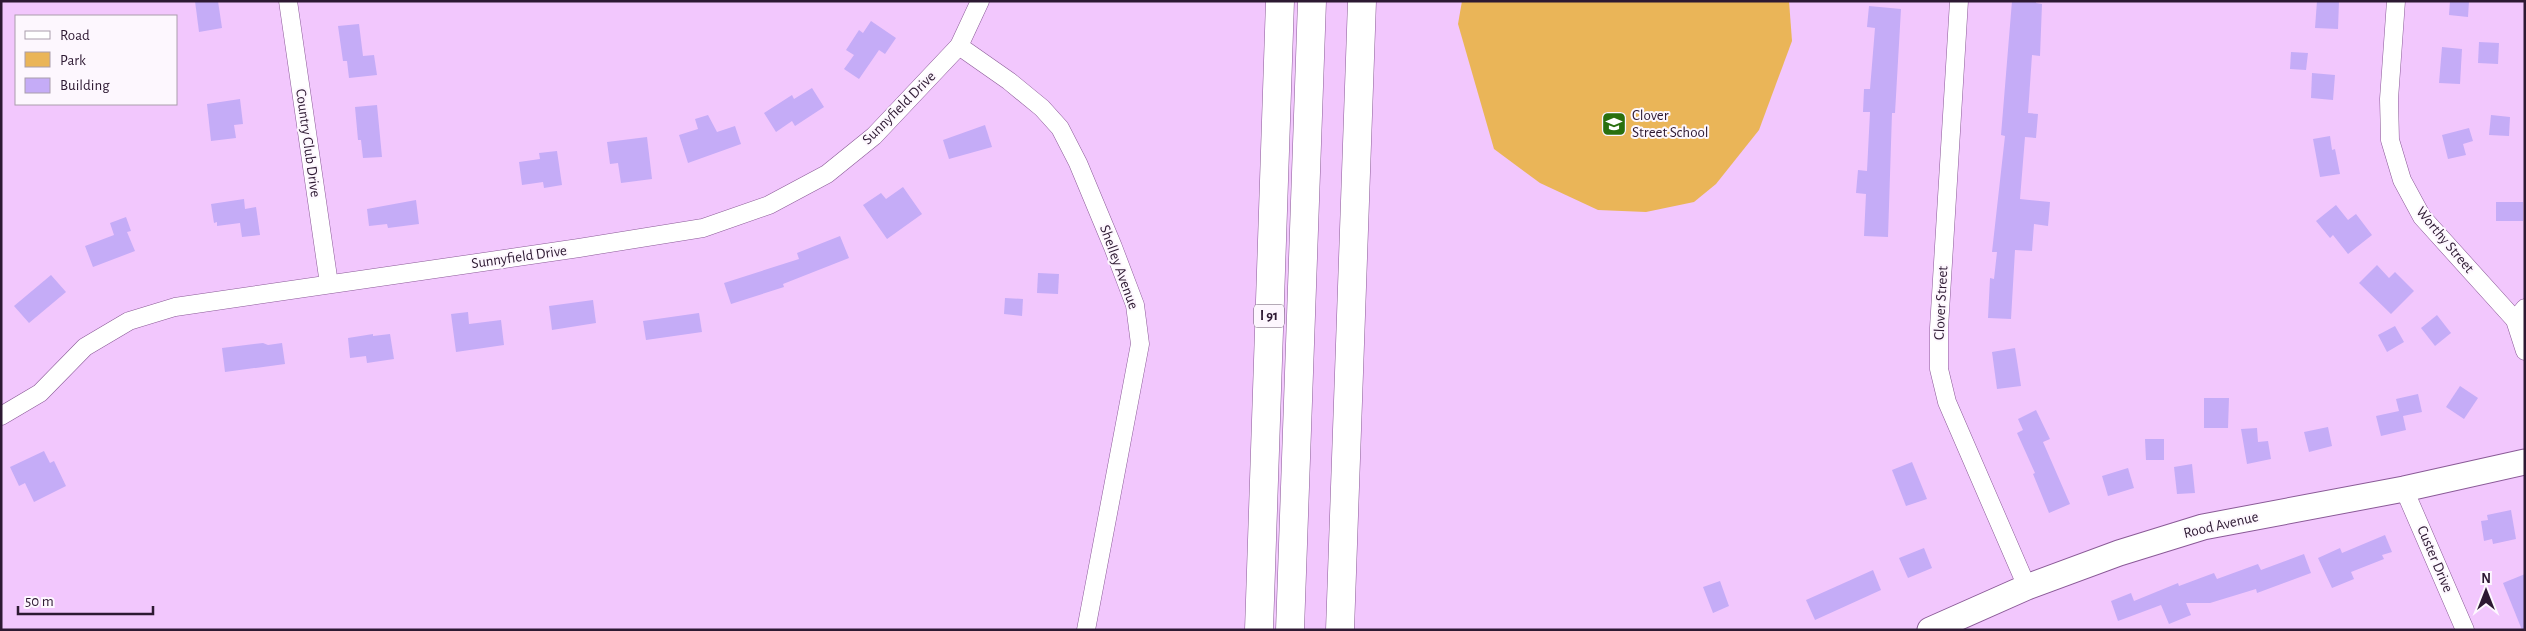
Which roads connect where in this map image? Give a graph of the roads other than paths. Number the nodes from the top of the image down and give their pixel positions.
1 (288, 1) edge
2 (980, 1) edge
3 (1280, 1) edge
4 (1312, 1) edge
5 (1329, 1) edge
6 (1362, 1) edge
7 (1959, 1) edge
8 (2396, 1) edge
9 (959, 46) junction
10 (329, 284) junction
11 (2520, 314) edge
12 (2525, 352) edge
13 (1, 416) edge
14 (2525, 462) edge
15 (2404, 489) junction
16 (2027, 587) junction
17 (1086, 630) edge
18 (1259, 630) edge
19 (1290, 630) edge
20 (1308, 630) edge
21 (1340, 630) edge
22 (1930, 630) edge
23 (2465, 630) edge

1 - 10 street, Country Club Drive
2 - 9 street, Sunnyfield Drive
3 - 18 highway, I 91
4 - 19 highway
5 - 20 highway
6 - 21 highway
7 - 16 street, Clover Street
8 - 11 street, Worthy Street
9 - 10 street, Sunnyfield Drive
9 - 17 street, Shelley Avenue
10 - 13 street, Sunnyfield Drive
11 - 12 street
14 - 15 street, Rood Avenue
15 - 16 street, Rood Avenue
15 - 23 street, Custer Drive
16 - 22 street, Rood Avenue

